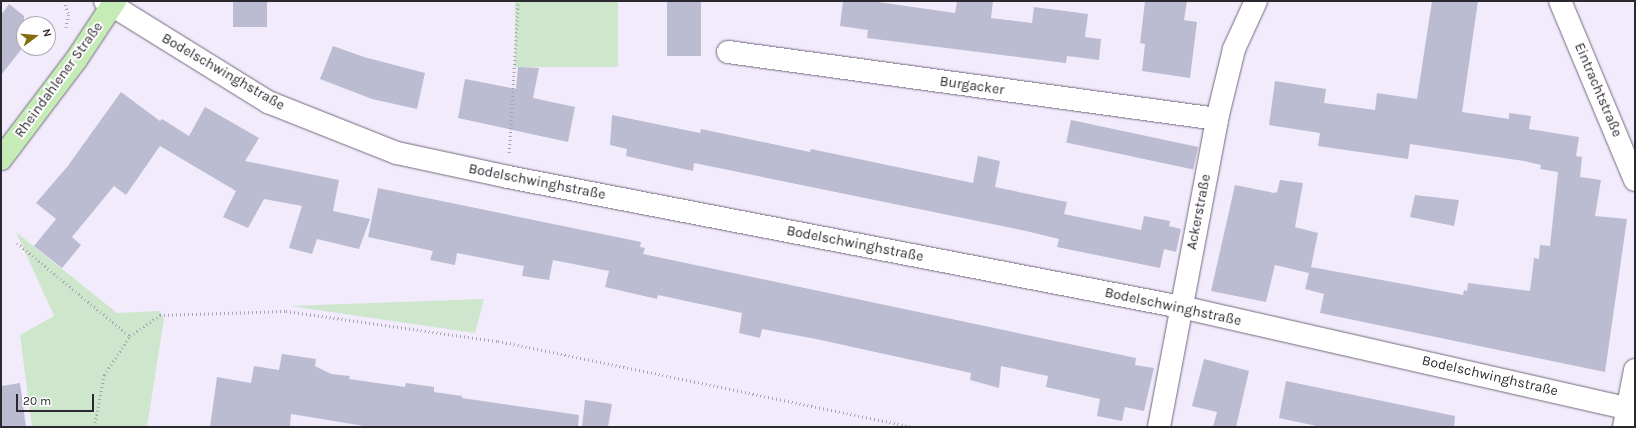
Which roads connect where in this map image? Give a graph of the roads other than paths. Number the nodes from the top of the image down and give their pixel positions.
1 (1256, 1) edge
2 (1560, 1) edge
3 (111, 3) edge
4 (728, 52) dead end
5 (1217, 119) junction
6 (1, 159) edge
7 (1635, 180) edge
8 (1181, 307) junction
9 (1635, 370) edge
10 (1629, 415) edge
11 (1159, 427) edge

1 - 5 street, Ackerstraße
2 - 7 street, Eintrachtstraße
3 - 6 main road, Rheindahlener Straße
3 - 8 street, Bodelschwinghstraße
4 - 5 street, Burgacker
5 - 8 street, Ackerstraße
8 - 10 street, Bodelschwinghstraße
8 - 11 street, Ackerstraße
9 - 10 street

